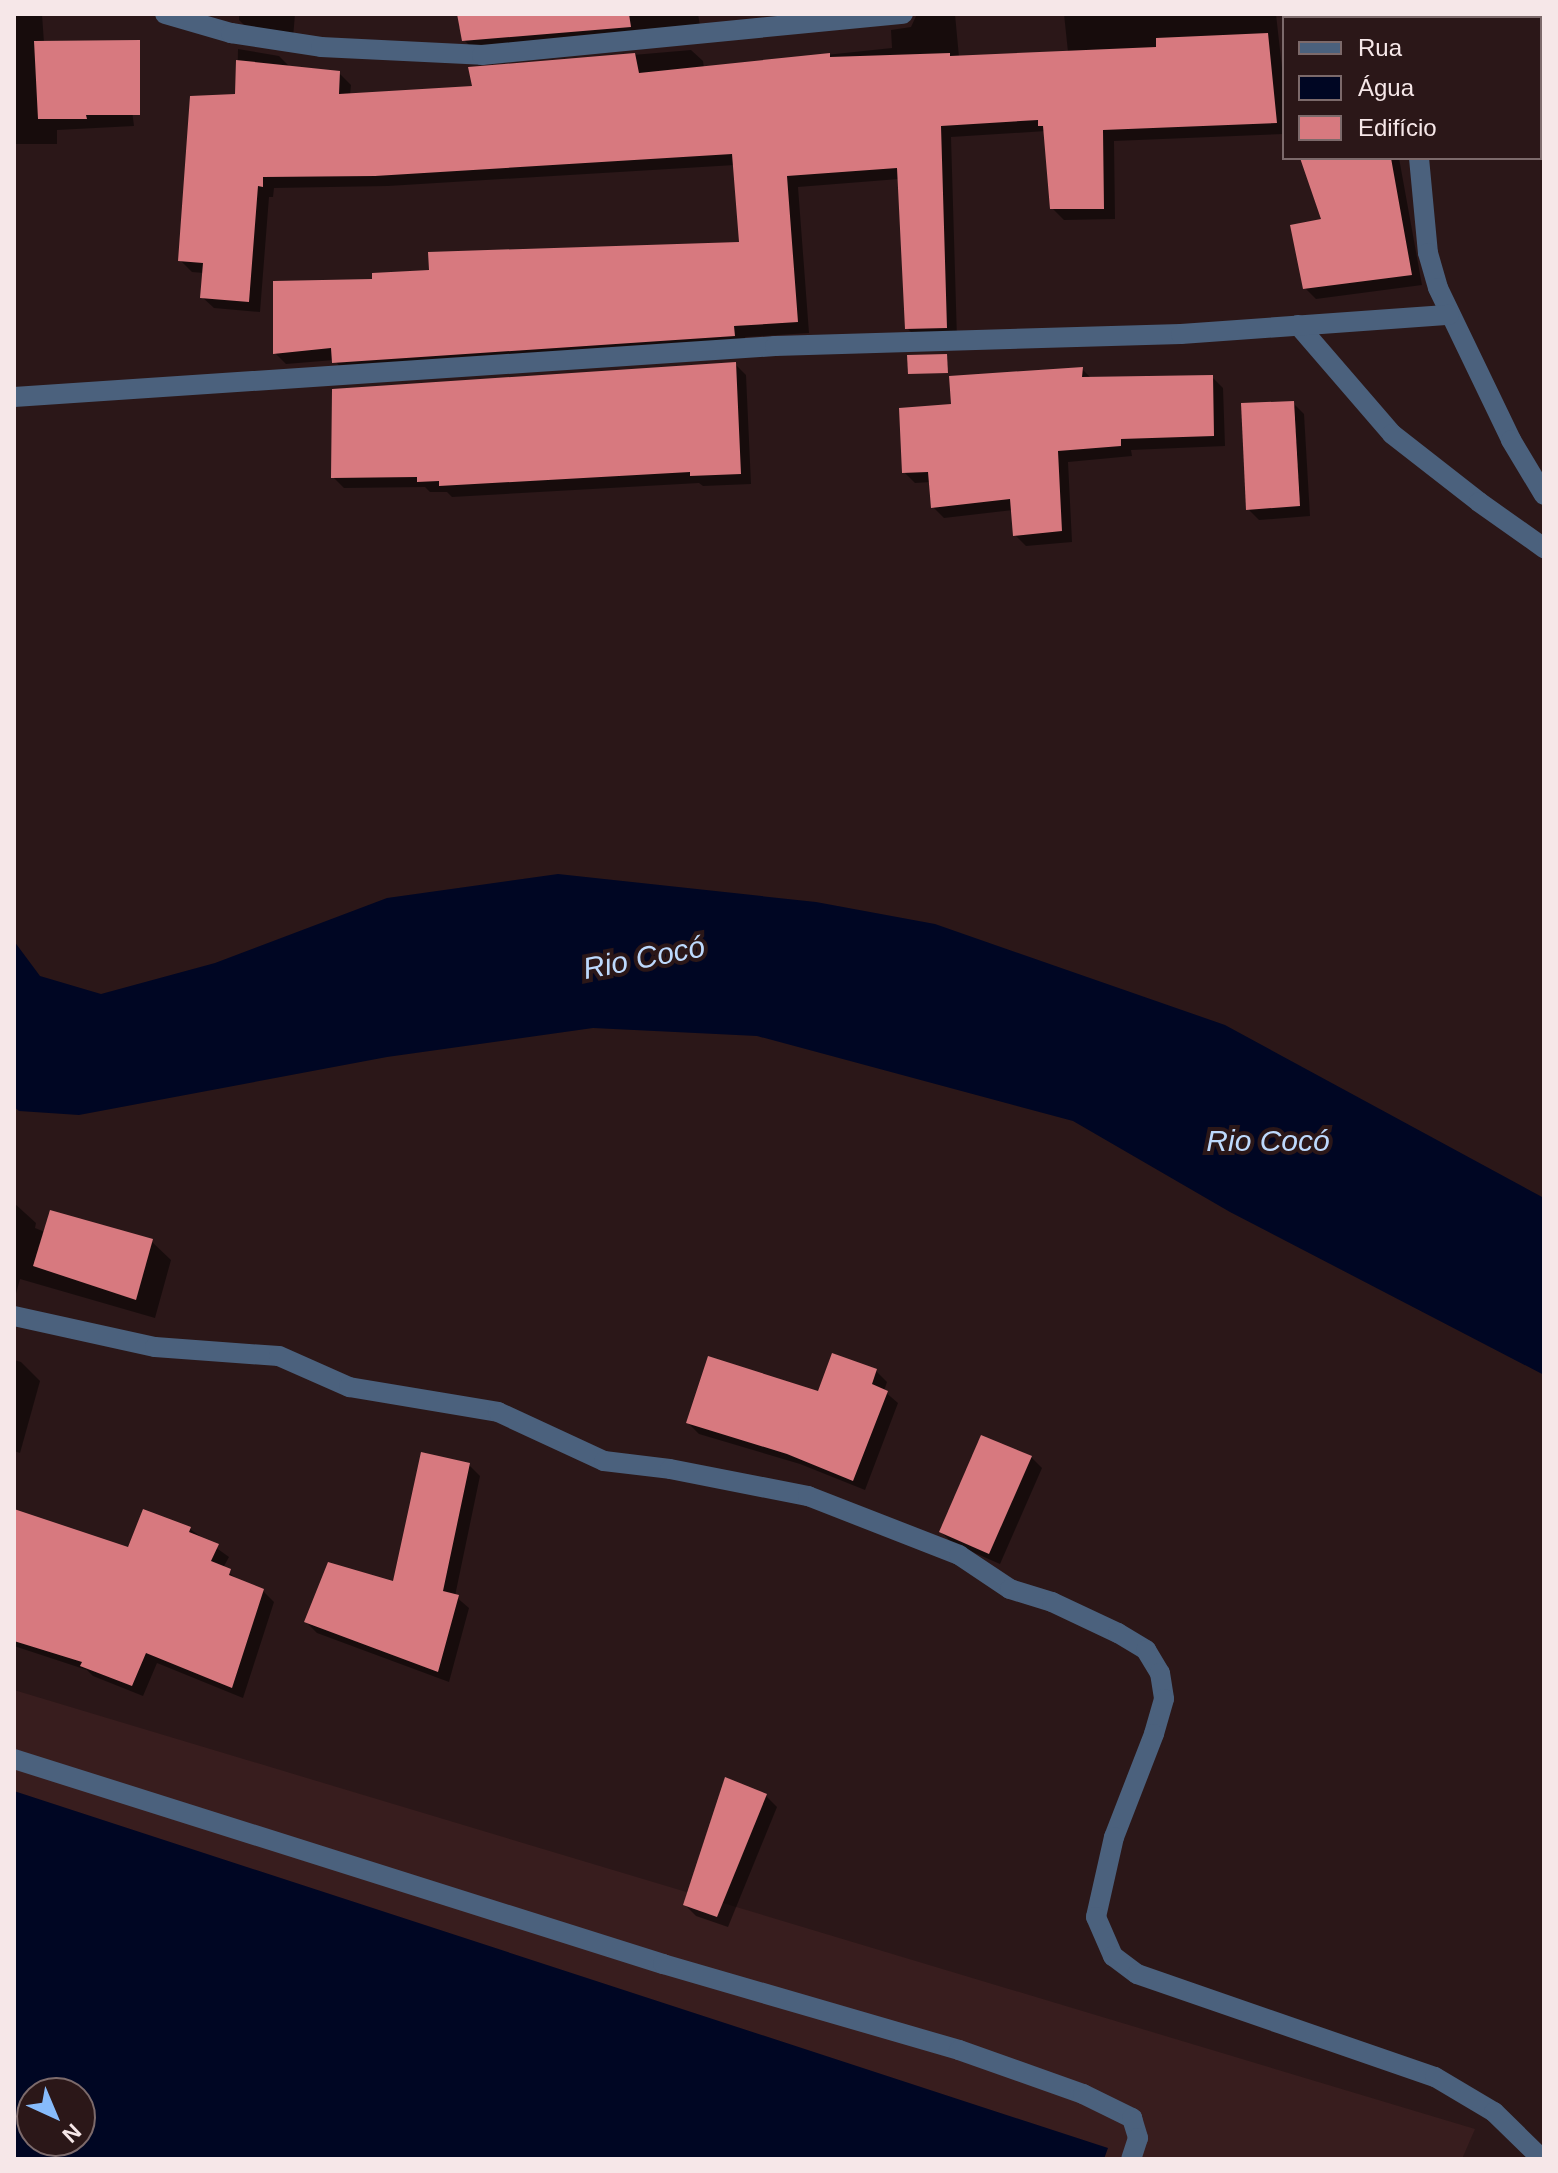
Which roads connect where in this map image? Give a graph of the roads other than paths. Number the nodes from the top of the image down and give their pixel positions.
1 (165, 14) edge
2 (903, 14) edge
3 (1419, 160) edge
4 (1449, 315) junction
5 (1298, 325) junction
6 (14, 397) edge
7 (1544, 495) edge
8 (1544, 548) edge
9 (14, 1316) edge
10 (14, 1759) edge
11 (1131, 2159) edge
12 (1542, 2159) edge

1 - 2 street
3 - 4 street
4 - 5 street
4 - 7 street
5 - 6 street
5 - 8 street
9 - 12 street
10 - 11 street

